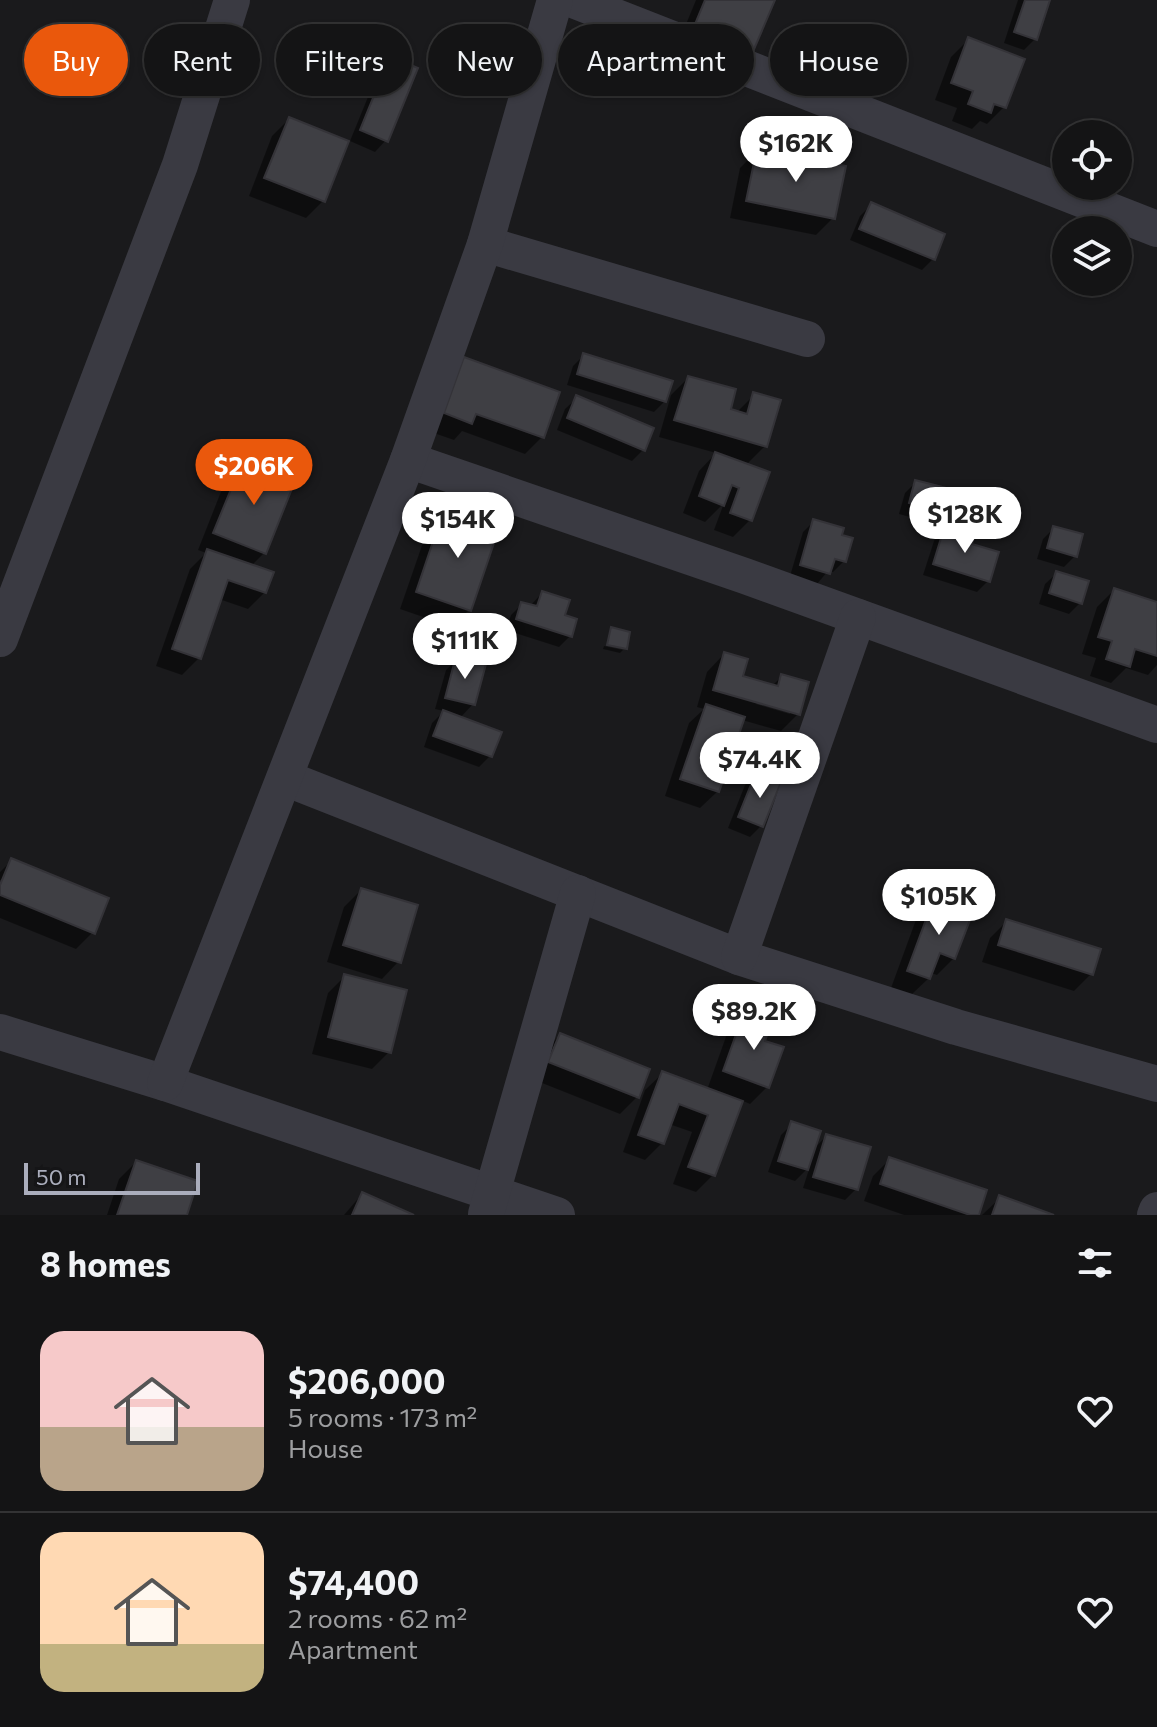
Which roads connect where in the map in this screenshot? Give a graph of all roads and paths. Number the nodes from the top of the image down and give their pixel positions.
1 (232, 0) edge
2 (555, 0) edge
3 (573, 0) edge
4 (1157, 229) edge
5 (485, 244) junction
6 (807, 339) dead end
7 (408, 460) junction
8 (858, 617) junction
9 (0, 639) edge
10 (1157, 725) edge
11 (285, 778) junction
12 (578, 893) junction
13 (739, 957) junction
14 (0, 1032) edge
15 (165, 1083) junction
16 (1157, 1084) edge
17 (489, 1204) edge
18 (557, 1215) edge

1 - 9 street
2 - 5 street
3 - 4 street
5 - 6 street
5 - 7 street
7 - 8 street
7 - 11 street
8 - 10 street
8 - 13 street
11 - 12 street
11 - 15 street
12 - 13 street
12 - 17 street
13 - 16 street
14 - 15 street
15 - 17 street
17 - 18 street

